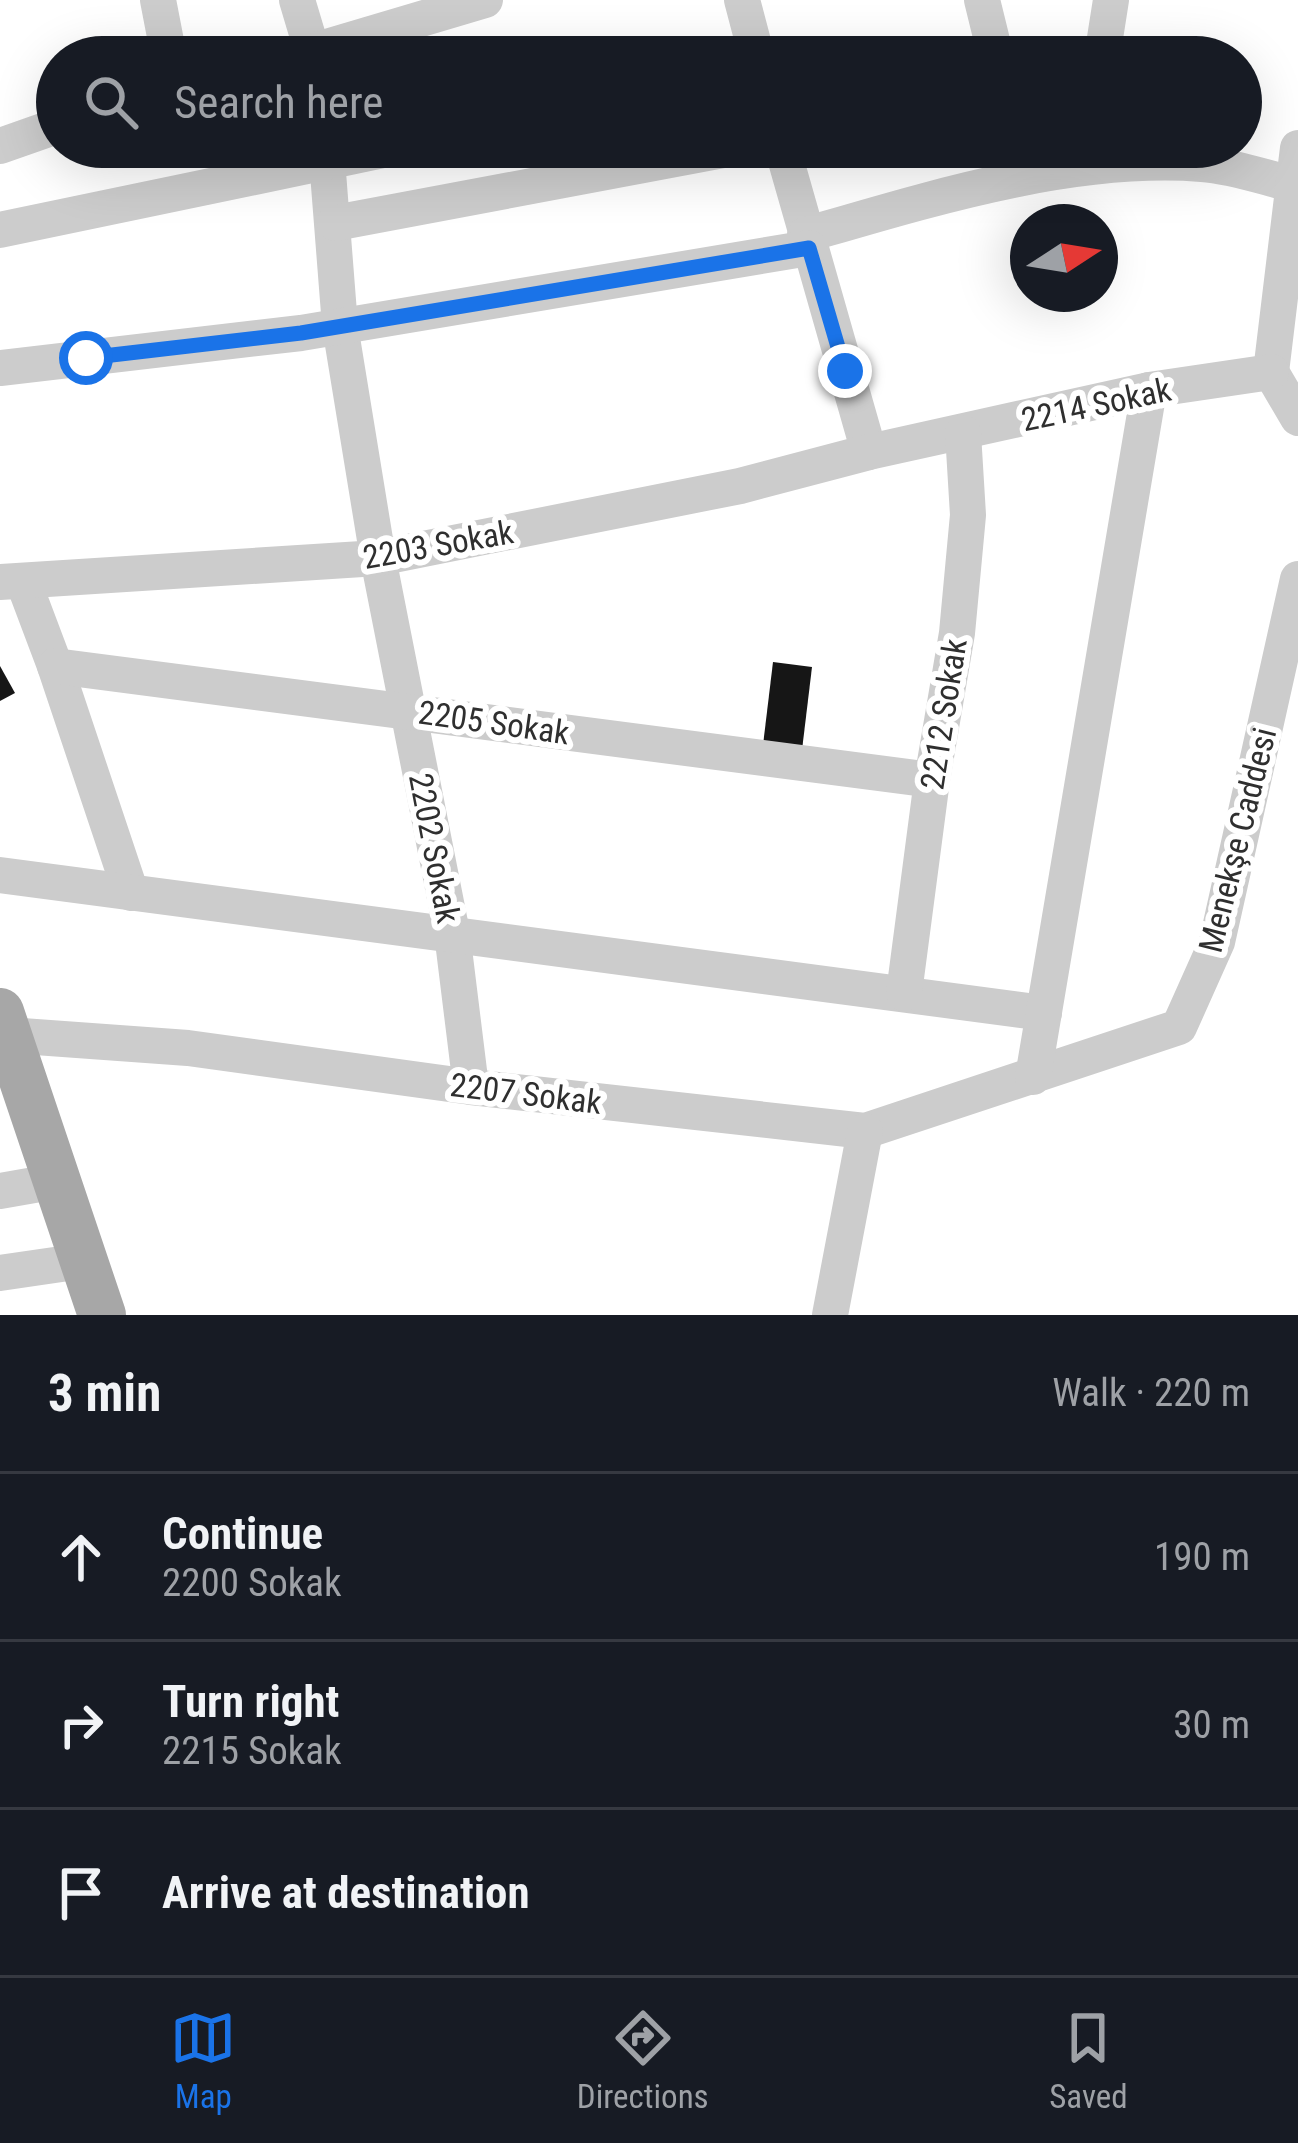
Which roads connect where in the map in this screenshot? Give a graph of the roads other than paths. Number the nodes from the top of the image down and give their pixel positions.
1 (158, 0) edge
2 (297, 0) edge
3 (485, 0) edge
4 (742, 0) edge
5 (982, 0) edge
6 (1112, 0) edge
7 (165, 36) edge
8 (304, 36) edge
9 (368, 36) edge
10 (751, 36) edge
11 (991, 36) edge
12 (1106, 36) edge
13 (36, 133) edge
14 (0, 146) edge
15 (1262, 165) edge
16 (1295, 166) edge
17 (270, 168) edge
18 (329, 168) edge
19 (627, 168) edge
20 (788, 168) edge
21 (1008, 168) edge
22 (335, 223) junction
23 (0, 230) edge
24 (807, 242) junction
25 (340, 326) junction
26 (0, 368) edge
27 (1271, 372) junction
28 (1149, 390) junction
29 (1298, 418) edge
30 (963, 433) junction
31 (869, 452) junction
32 (378, 558) junction
33 (1298, 579) edge
34 (11, 582) edge
35 (56, 666) junction
36 (409, 711) junction
37 (932, 780) junction
38 (0, 875) edge
39 (131, 893) junction
40 (452, 933) junction
41 (904, 993) junction
42 (1044, 1013) junction
43 (8, 1051) edge
44 (1033, 1077) junction
45 (471, 1087) junction
46 (866, 1131) junction
47 (57, 1181) junction
48 (0, 1191) edge
49 (82, 1261) junction
50 (0, 1273) edge
51 (102, 1315) edge
52 (830, 1315) edge

1 - 7 street
2 - 8 street
3 - 9 street
4 - 10 street
5 - 11 street
6 - 12 street
13 - 14 street
15 - 16 street
16 - 27 street
17 - 23 street
18 - 22 street, 2202 Sokak
19 - 22 street
20 - 24 street
21 - 24 street
22 - 25 street, 2202 Sokak
24 - 25 street
24 - 31 street
25 - 26 street
25 - 32 street, 2202 Sokak
27 - 28 street, 2214 Sokak
27 - 29 street
28 - 30 street, 2214 Sokak
28 - 42 street
30 - 31 street, 2214 Sokak
30 - 37 street, 2212 Sokak
31 - 32 street, 2203 Sokak
32 - 34 street, 2203 Sokak
32 - 36 street, 2202 Sokak
33 - 44 street, Menekşe Caddesi
34 - 35 street
35 - 36 street, 2205 Sokak
35 - 39 street
36 - 37 street, 2205 Sokak
36 - 40 street, 2202 Sokak
37 - 41 street, 2212 Sokak
38 - 39 street
39 - 40 street
40 - 41 street
40 - 45 street, 2202 Sokak
41 - 42 street
42 - 44 street
43 - 45 street, 2207 Sokak
43 - 47 main road
44 - 46 street
45 - 46 street, 2207 Sokak
46 - 52 street
47 - 48 street
47 - 49 main road
49 - 50 street
49 - 51 main road

